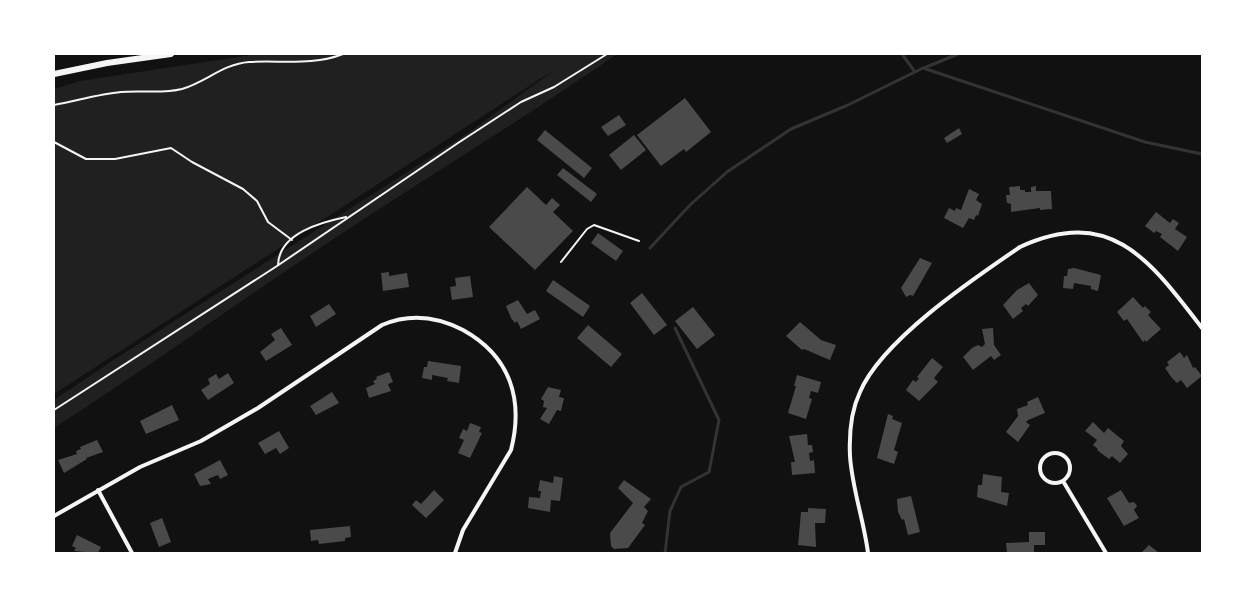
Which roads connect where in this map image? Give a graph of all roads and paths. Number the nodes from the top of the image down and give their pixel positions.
1 (170, 54) edge
2 (343, 54) edge
3 (608, 54) edge
4 (54, 74) edge
5 (54, 105) edge
6 (54, 142) edge
7 (349, 217) junction
8 (292, 240) junction
9 (639, 241) dead end
10 (562, 262) dead end
11 (278, 266) junction
12 (1202, 328) edge
13 (54, 410) edge
14 (1063, 481) junction
15 (98, 490) junction
16 (54, 516) edge
17 (132, 553) edge
18 (455, 553) edge
19 (868, 553) edge
20 (1106, 553) edge

1 - 4 main road
2 - 5 path
3 - 7 path
6 - 8 path
7 - 8 path
7 - 11 path
8 - 11 path
9 - 10 lane
11 - 13 path
12 - 19 street
14 - 14 street
14 - 20 street
15 - 16 street
15 - 17 street
15 - 18 street

